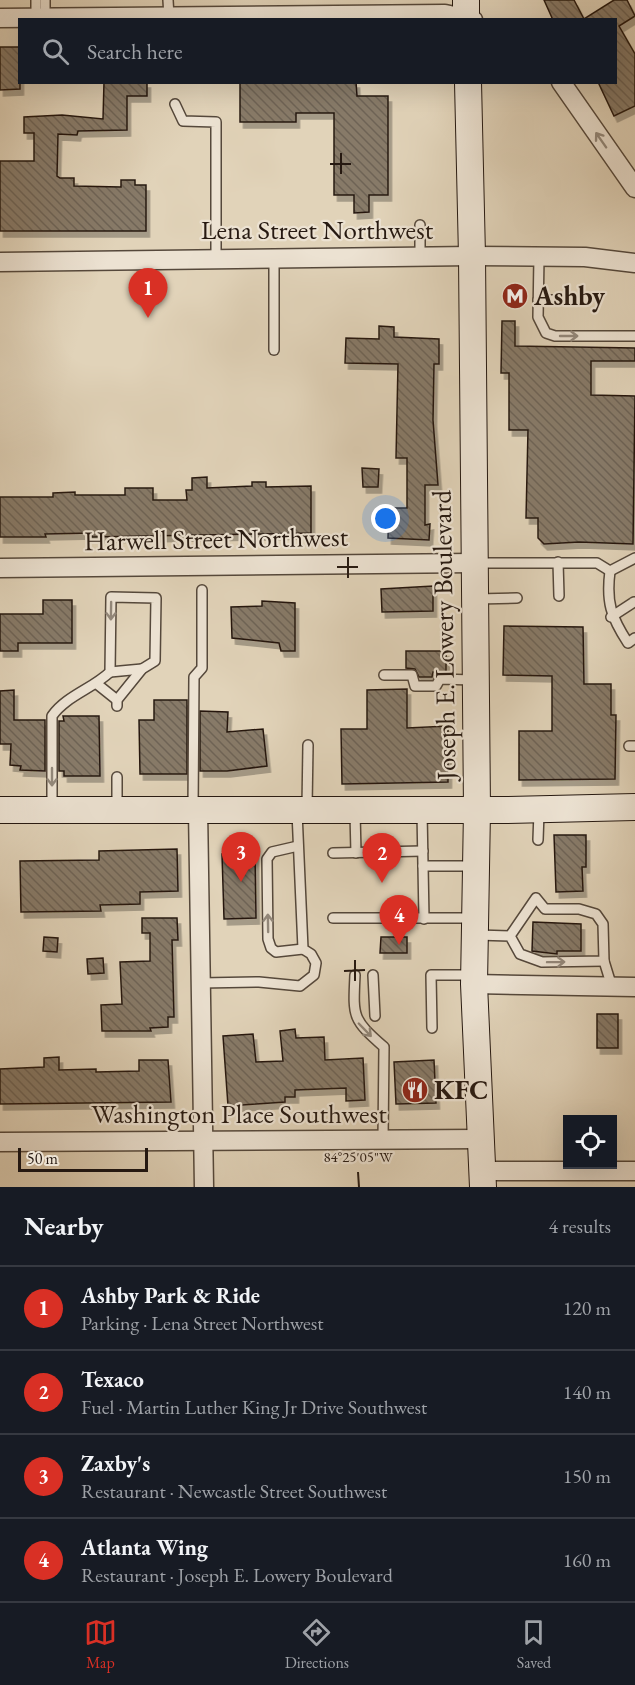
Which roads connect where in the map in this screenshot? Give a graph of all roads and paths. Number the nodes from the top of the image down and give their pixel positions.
1 (169, 8) edge
2 (40, 9) edge
3 (468, 14) edge
4 (424, 17) edge
5 (0, 18) edge
6 (205, 18) edge
7 (468, 84) edge
8 (562, 84) edge
9 (175, 104) dead end
10 (635, 188) edge
11 (420, 225) dead end
12 (420, 256) junction
13 (472, 256) junction
14 (539, 257) junction
15 (216, 258) junction
16 (274, 258) junction
17 (0, 262) edge
18 (635, 263) edge
19 (538, 300) junction
20 (579, 300) dead end
21 (635, 336) edge
22 (274, 351) dead end
23 (635, 558) edge
24 (558, 562) junction
25 (473, 563) junction
26 (0, 568) edge
27 (610, 571) junction
28 (202, 590) dead end
29 (559, 596) dead end
30 (517, 598) dead end
31 (474, 599) junction
32 (634, 602) edge
33 (611, 617) junction
34 (635, 638) edge
35 (142, 669) junction
36 (110, 672) junction
37 (384, 675) dead end
38 (475, 680) junction
39 (97, 684) junction
40 (308, 745) dead end
41 (117, 777) dead end
42 (635, 807) edge
43 (52, 809) junction
44 (117, 809) junction
45 (196, 809) junction
46 (302, 809) junction
47 (355, 809) junction
48 (539, 809) junction
49 (0, 810) edge
50 (422, 810) junction
51 (477, 810) junction
52 (538, 840) dead end
53 (298, 846) junction
54 (423, 851) junction
55 (333, 853) dead end
56 (356, 853) junction
57 (423, 866) junction
58 (476, 866) junction
59 (333, 918) dead end
60 (424, 919) junction
61 (475, 926) junction
62 (510, 936) junction
63 (303, 949) junction
64 (604, 961) junction
65 (355, 975) dead end
66 (373, 975) dead end
67 (474, 980) junction
68 (201, 983) junction
69 (612, 987) junction
70 (635, 987) edge
71 (375, 1016) dead end
72 (432, 1028) dead end
73 (383, 1139) junction
74 (479, 1139) junction
75 (204, 1141) junction
76 (0, 1142) edge
77 (635, 1171) edge
78 (482, 1179) edge
79 (204, 1187) edge

1 - 2 street
1 - 6 street
2 - 5 street
3 - 4 street
4 - 6 street
7 - 13 main road, Joseph E. Lowery Boulevard
10 -> 8 street
9 - 15 lane
11 - 12 lane
12 - 13 street, Lena Street Northwest
12 - 16 street, Lena Street Northwest
13 - 14 street, Lena Street Northwest
13 - 25 main road, Joseph E. Lowery Boulevard
14 - 18 street, Lena Street Northwest
14 - 19 lane
15 - 16 street, Lena Street Northwest
15 - 17 street, Lena Street Northwest
16 - 22 lane
19 - 20 lane
19 -> 21 lane
23 - 27 lane
24 - 25 lane, Harwell Street Northwest
24 - 27 lane, Harwell Street Northwest
24 - 29 lane
25 - 26 street, Harwell Street Northwest
25 - 31 main road, Joseph E. Lowery Boulevard
27 - 33 lane
28 - 45 lane
30 - 31 lane
31 - 38 main road, Joseph E. Lowery Boulevard
32 - 33 lane
33 - 34 lane
35 - 36 lane
35 -> 36 lane
35 - 39 lane
36 - 39 lane
37 - 38 lane
38 - 51 main road, Joseph E. Lowery Boulevard
39 -> 43 lane
40 - 46 lane
41 - 44 lane
42 - 48 main road
43 - 44 main road
43 - 49 main road
44 - 45 main road
45 - 46 main road
45 - 68 street
46 - 47 main road
46 - 53 lane
47 - 50 main road
47 - 56 lane
48 - 51 main road
48 - 52 lane
50 - 51 main road
50 - 54 lane
51 - 58 main road, Joseph E. Lowery Boulevard
53 - 63 lane
63 -> 53 lane
54 - 56 lane
54 - 57 lane
55 - 56 lane
57 - 58 lane
57 - 60 lane
58 - 61 main road, Joseph E. Lowery Boulevard
59 - 60 lane
60 - 61 lane
61 - 62 lane
61 - 67 main road, Joseph E. Lowery Boulevard
62 -> 64 lane
62 - 64 lane
63 - 68 lane
64 - 69 lane
65 -> 73 lane
66 - 71 lane
67 - 69 street
67 - 72 lane
67 - 74 main road, Joseph E. Lowery Boulevard
68 - 75 street
69 - 70 street
73 - 74 street, Washington Place Southwest
73 - 75 street, Washington Place Southwest
74 - 78 main road, Joseph E. Lowery Boulevard
75 - 76 street, Washington Place Southwest
75 - 79 street
77 - 78 street

